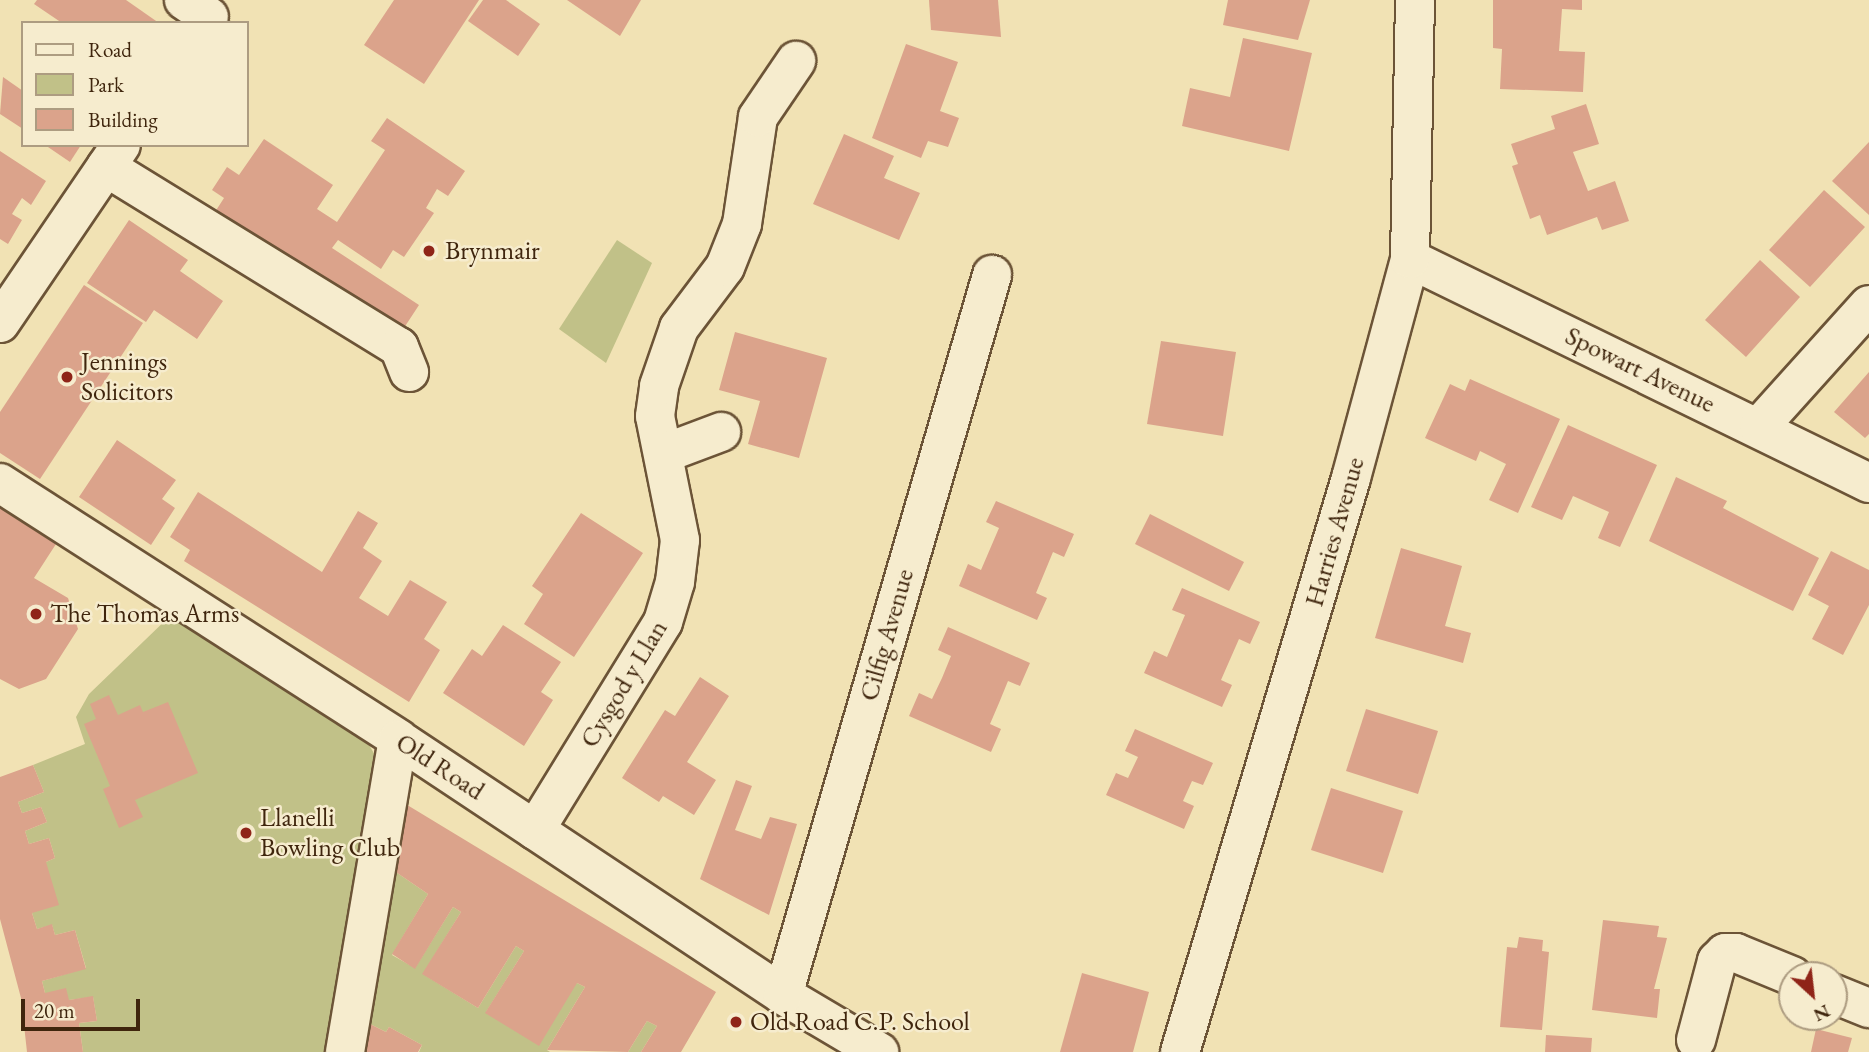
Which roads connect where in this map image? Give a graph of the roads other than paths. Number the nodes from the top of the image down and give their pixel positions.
1 (1415, 0) edge
2 (796, 61) dead end
3 (114, 156) edge
4 (1410, 259) junction
5 (992, 275) dead end
6 (1869, 305) edge
7 (0, 323) edge
8 (410, 372) dead end
9 (1759, 427) junction
10 (720, 432) dead end
11 (665, 453) junction
12 (0, 483) edge
13 (1869, 483) edge
14 (398, 739) junction
15 (535, 830) junction
16 (1778, 970) edge
17 (783, 996) junction
18 (1848, 999) edge
19 (1869, 1008) edge
20 (1696, 1040) dead end
21 (345, 1052) edge
22 (879, 1052) edge
23 (1180, 1052) edge

1 - 4 street, Harries Avenue
2 - 11 street, Cysgod y Llan
3 - 7 street
3 - 8 street
4 - 9 street, Spowart Avenue
4 - 23 street, Harries Avenue
5 - 17 street, Cilfig Avenue
6 - 9 street
9 - 13 street, Spowart Avenue
10 - 11 street
11 - 15 street, Cysgod y Llan
12 - 14 street, Old Road
14 - 15 street, Old Road
14 - 21 street
15 - 17 street, Old Road
16 - 20 street
17 - 22 street, Old Road
18 - 19 street

